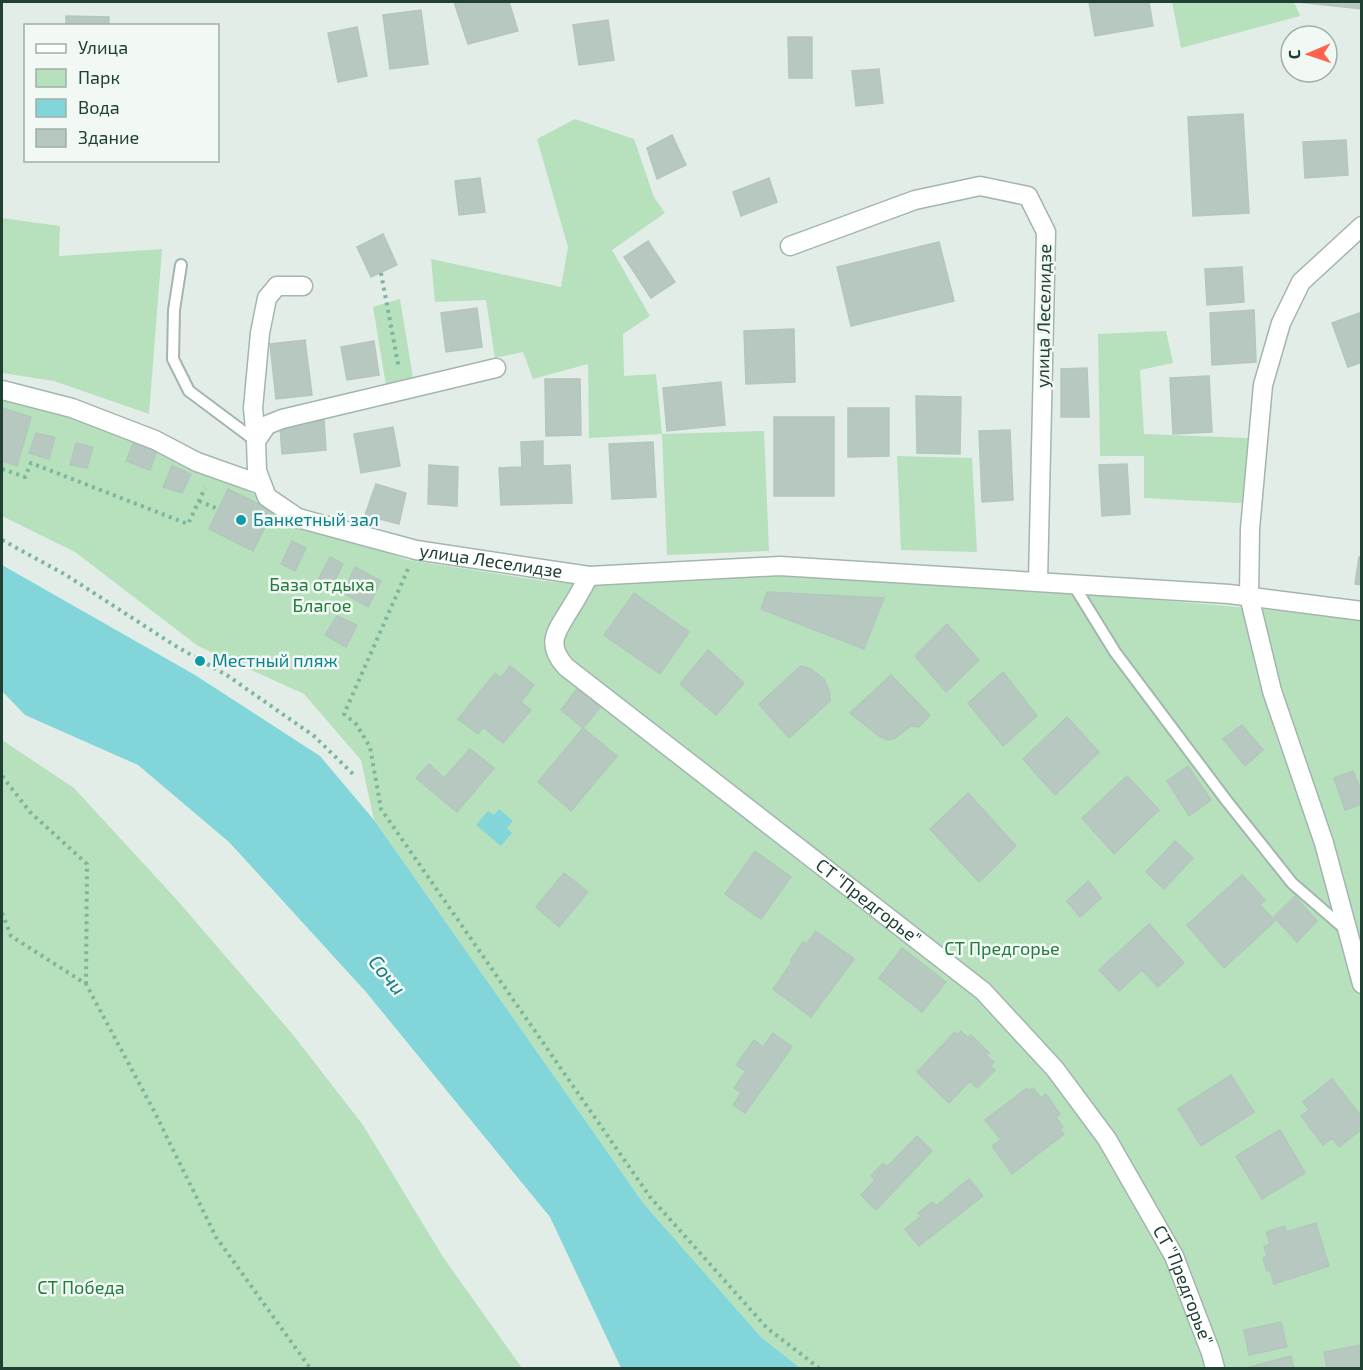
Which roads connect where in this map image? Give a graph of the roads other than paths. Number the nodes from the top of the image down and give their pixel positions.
1 (1362, 226) edge
2 (790, 246) dead end
3 (181, 265) dead end
4 (303, 286) dead end
5 (496, 368) dead end
6 (2, 390) edge
7 (256, 441) junction
8 (262, 485) junction
9 (589, 576) junction
10 (1038, 581) junction
11 (1073, 584) junction
12 (1249, 596) junction
13 (1362, 611) edge
14 (1347, 931) junction
15 (1362, 984) edge
16 (1215, 1368) edge

1 - 12 street
2 - 10 street, улица Леселидзе
3 - 7 lane
4 - 7 street
5 - 7 street
6 - 8 street
7 - 8 street
8 - 9 street, улица Леселидзе
9 - 10 street, улица Леселидзе
9 - 16 street, СТ "Предгорье"
10 - 11 street, улица Леселидзе
11 - 12 street, улица Леселидзе
11 - 14 lane
12 - 13 street, улица Леселидзе
12 - 14 street
14 - 15 street

